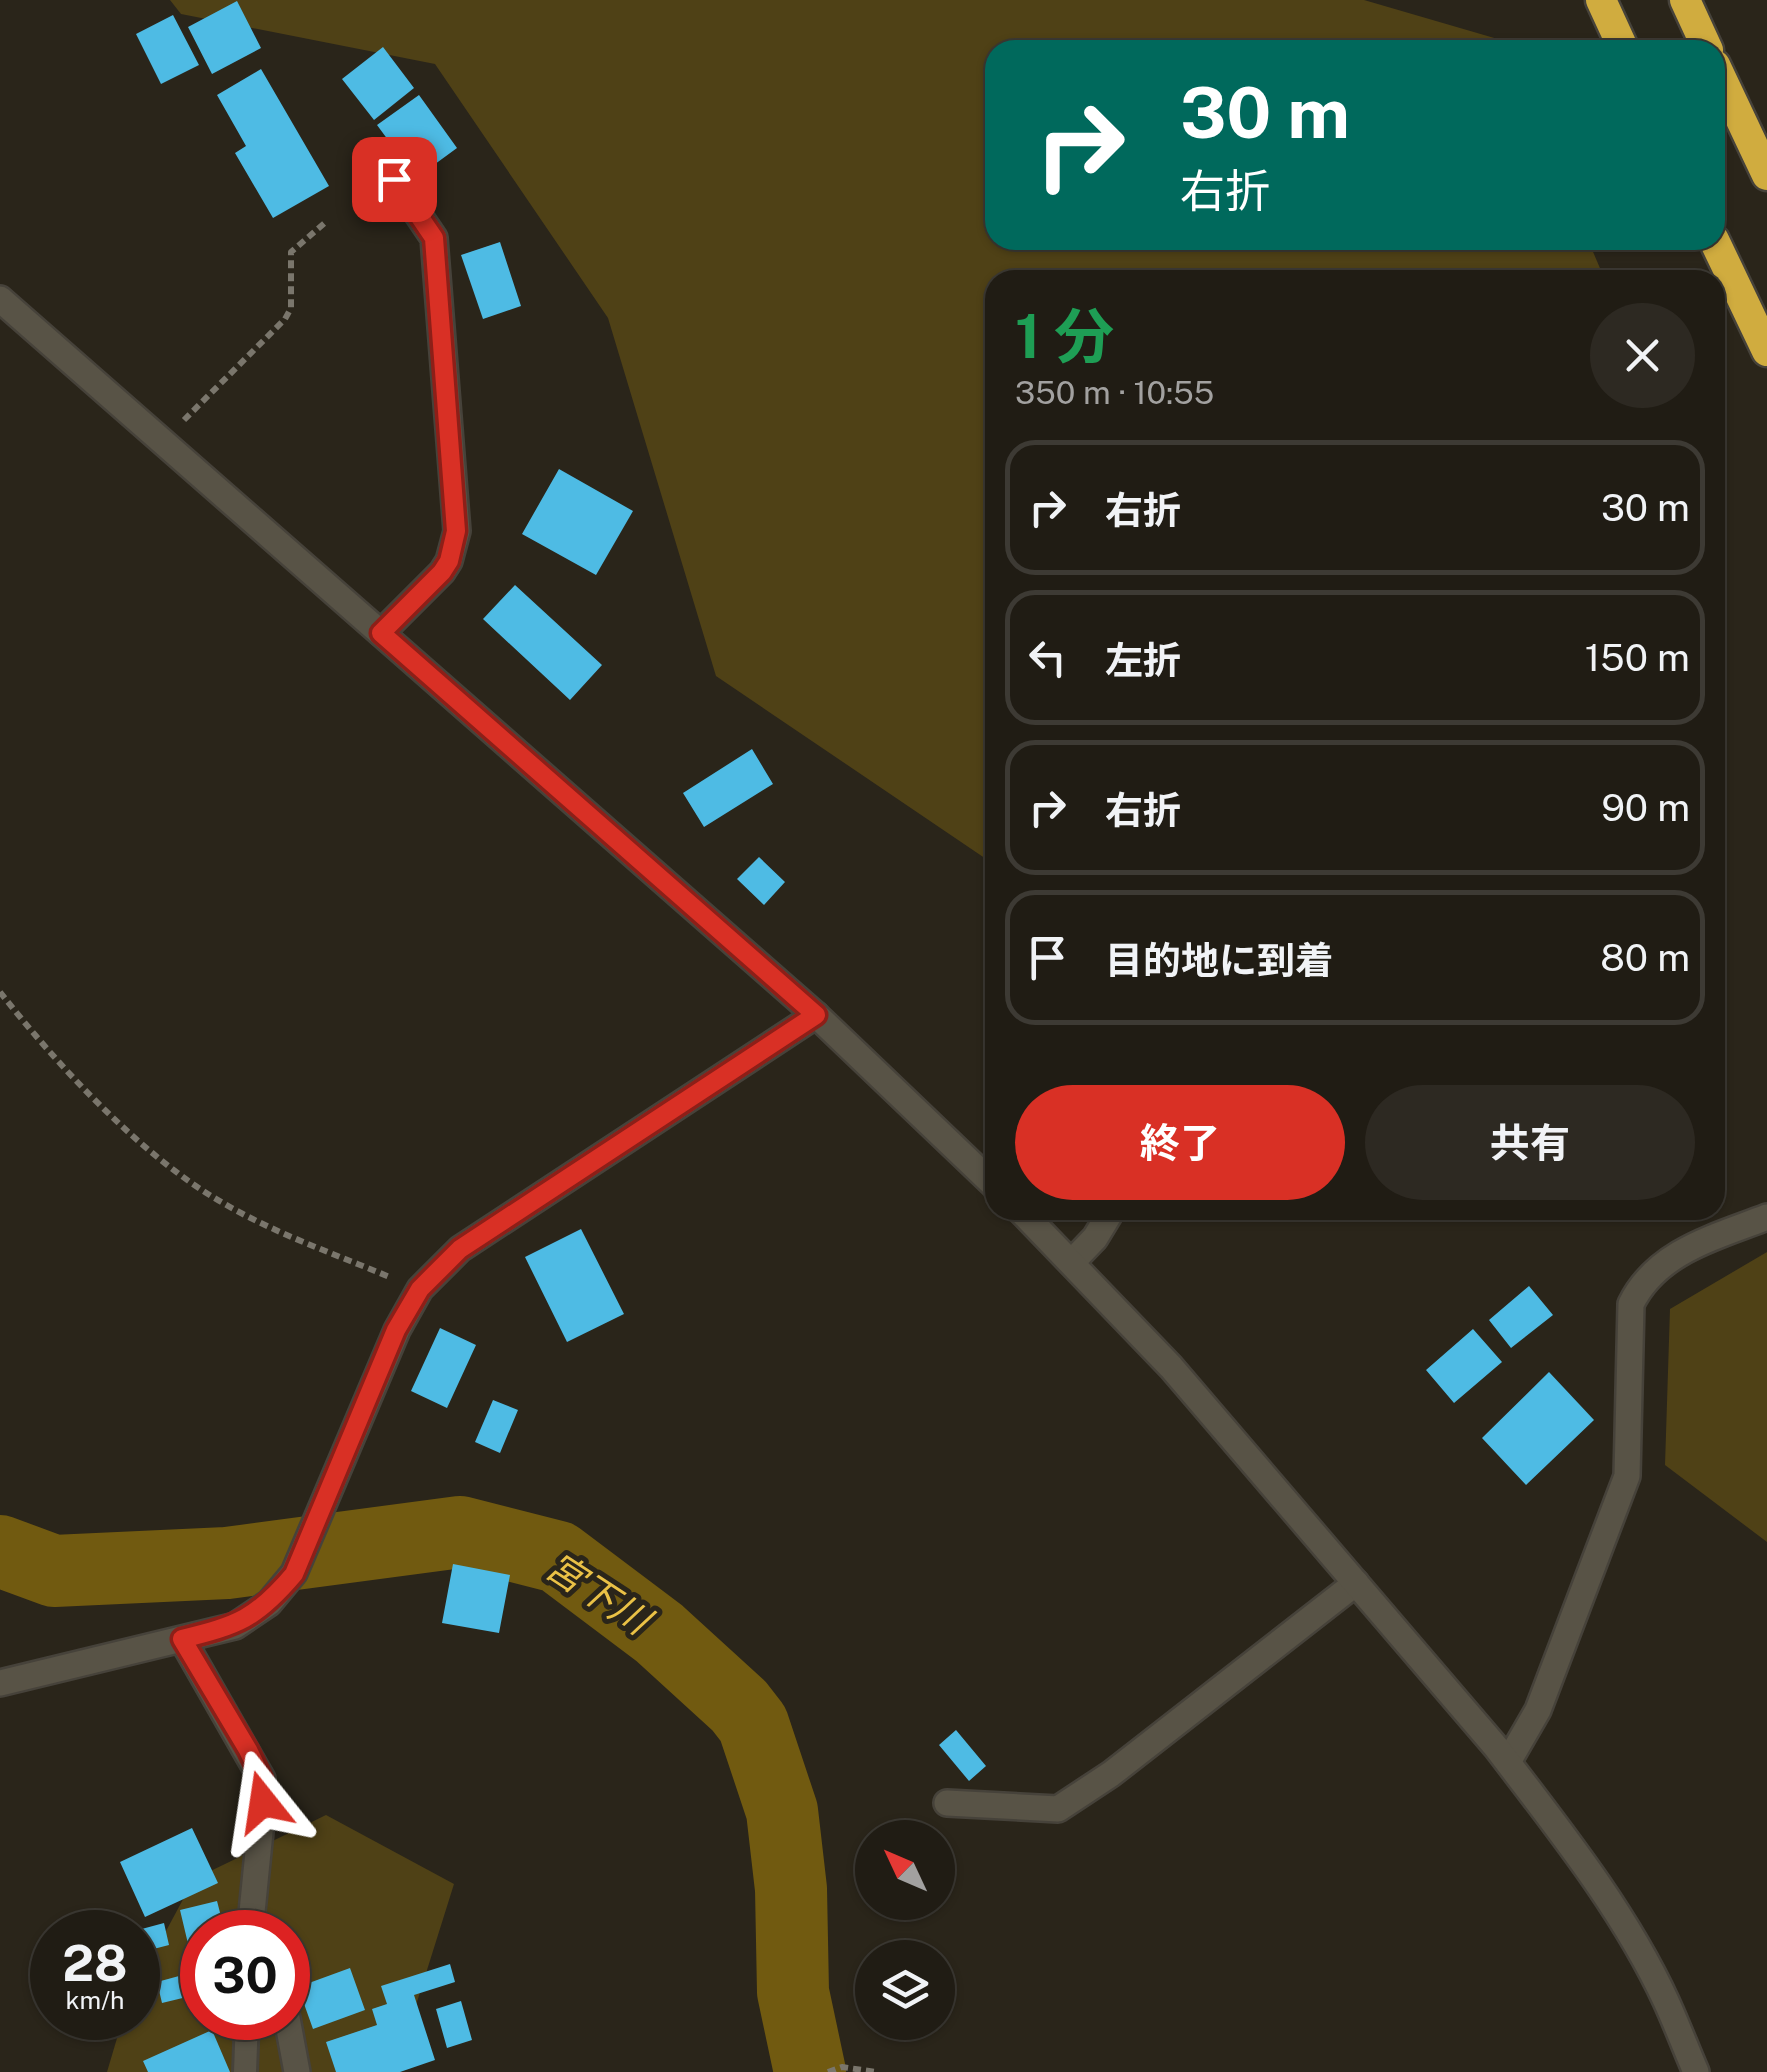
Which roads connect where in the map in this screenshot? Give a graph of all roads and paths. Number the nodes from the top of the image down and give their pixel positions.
1 (1601, 0) edge
2 (1684, 0) edge
3 (1619, 40) edge
4 (1703, 40) edge
5 (1725, 85) edge
6 (1767, 175) edge
7 (394, 179) dead end
8 (327, 221) dead end
9 (1719, 250) edge
10 (0, 298) edge
11 (1767, 351) edge
12 (162, 441) junction
13 (381, 633) junction
14 (0, 992) edge
15 (816, 1015) junction
16 (985, 1176) edge
17 (1767, 1216) edge
18 (1030, 1220) edge
19 (1106, 1220) edge
20 (1072, 1262) junction
21 (420, 1289) junction
22 (1356, 1583) junction
23 (182, 1639) junction
24 (0, 1683) edge
25 (1508, 1762) junction
26 (947, 1804) dead end
27 (252, 1910) edge
28 (246, 2040) edge
29 (290, 2040) edge
30 (245, 2072) edge
31 (297, 2072) edge
32 (828, 2072) edge
33 (876, 2072) edge
34 (1696, 2072) edge

1 - 3 highway
2 - 4 highway
5 - 6 highway
7 - 13 street
8 - 12 path
9 - 11 highway
10 - 12 street
12 - 13 street
13 - 15 street
14 - 21 path
15 - 16 street
15 - 21 street
17 - 25 street
18 - 20 street
19 - 20 street
20 - 22 street
21 - 23 street
22 - 25 street
22 - 26 street
23 - 24 street
23 - 27 street
25 - 34 street
28 - 30 lane
29 - 31 street
32 - 33 path

